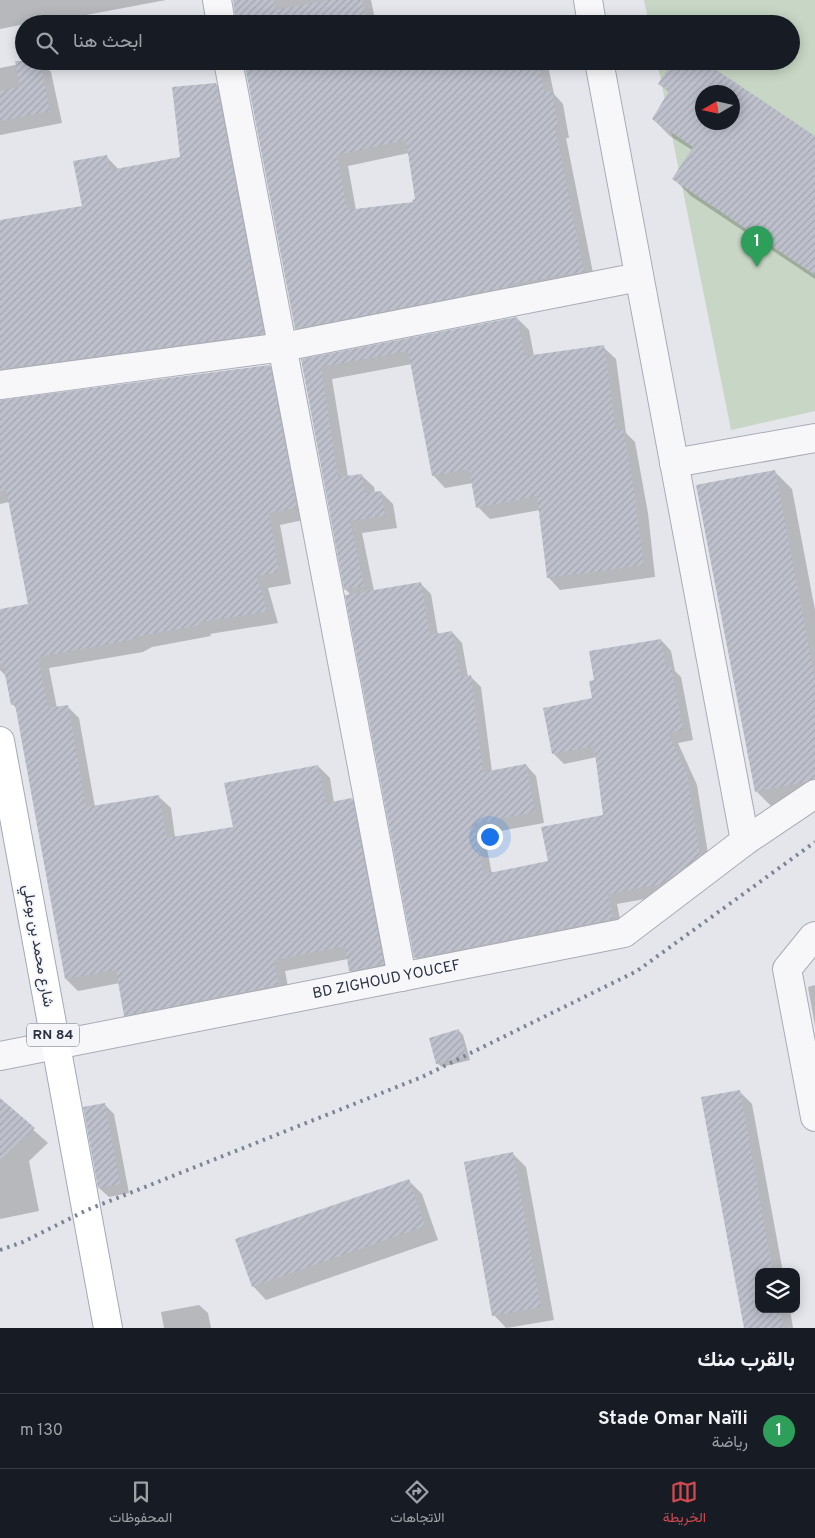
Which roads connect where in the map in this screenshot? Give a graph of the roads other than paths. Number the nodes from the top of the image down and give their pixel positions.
1 (217, 0) edge
2 (588, 0) edge
3 (220, 15) edge
4 (590, 15) edge
5 (230, 70) edge
6 (601, 70) edge
7 (639, 277) junction
8 (283, 347) junction
9 (0, 385) edge
10 (815, 438) edge
11 (674, 463) junction
12 (0, 741) edge
13 (815, 794) edge
14 (745, 842) junction
15 (815, 936) edge
16 (402, 978) junction
17 (55, 1045) junction
18 (0, 1056) edge
19 (814, 1111) edge
20 (108, 1328) edge

1 - 3 street
2 - 4 street
5 - 8 street
6 - 7 street
7 - 8 street
7 - 11 street
8 - 9 street
8 - 16 street
10 - 11 street
11 - 14 street
12 - 17 main road, شارع محمد بن بوعلي / RN 84
13 - 14 street, BD ZIGHOUD YOUCEF
14 - 16 street, BD ZIGHOUD YOUCEF
15 - 19 street
16 - 17 street, BD ZIGHOUD YOUCEF
17 - 18 street, BD ZIGHOUD YOUCEF
17 - 20 main road, شارع محمد بن بوعلي / RN 84

